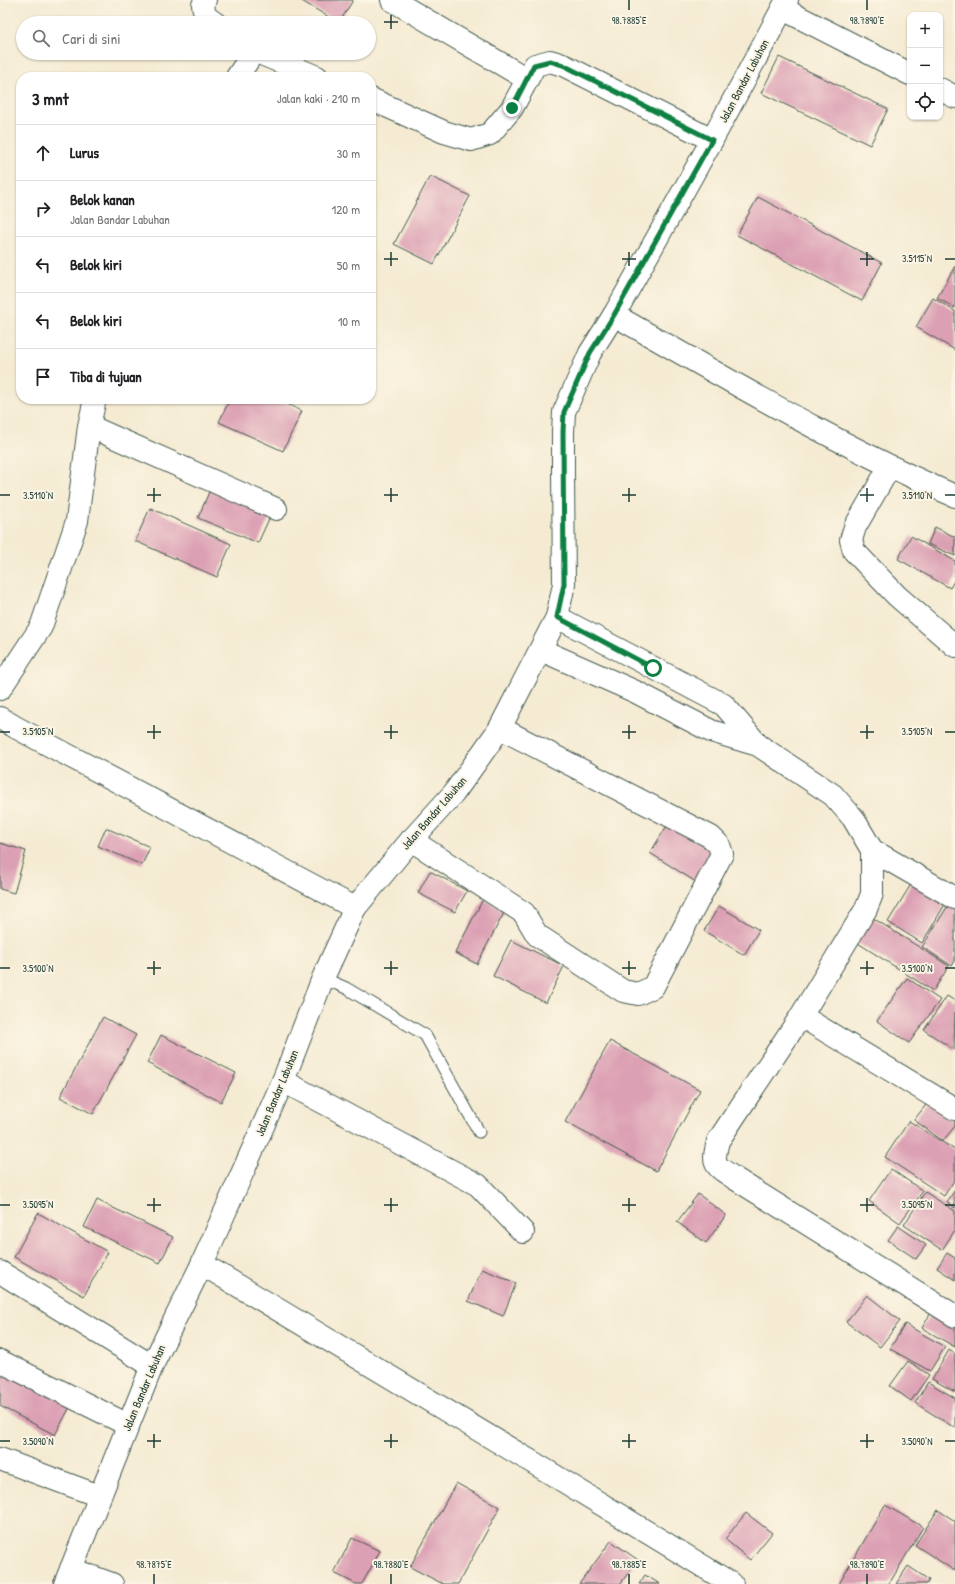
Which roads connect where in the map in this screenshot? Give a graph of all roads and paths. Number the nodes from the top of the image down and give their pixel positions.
1 (205, 0) edge
2 (392, 0) edge
3 (785, 4) edge
4 (205, 16) edge
5 (248, 60) edge
6 (276, 60) edge
7 (240, 72) edge
8 (305, 72) edge
9 (907, 72) edge
10 (527, 79) junction
11 (943, 91) edge
12 (955, 97) edge
13 (376, 101) edge
14 (712, 140) junction
15 (614, 315) junction
16 (94, 404) edge
17 (89, 426) junction
18 (890, 466) junction
19 (954, 494) edge
20 (276, 509) dead end
21 (557, 617) junction
22 (955, 646) edge
23 (541, 650) junction
24 (0, 689) edge
25 (1, 722) edge
26 (500, 728) junction
27 (758, 745) junction
28 (411, 840) junction
29 (872, 850) junction
30 (955, 898) edge
31 (355, 908) junction
32 (323, 978) junction
33 (801, 1016) junction
34 (283, 1081) junction
35 (955, 1110) edge
36 (479, 1132) dead end
37 (523, 1232) dead end
38 (202, 1264) junction
39 (0, 1272) edge
40 (955, 1316) edge
41 (0, 1361) edge
42 (152, 1366) junction
43 (128, 1425) junction
44 (0, 1459) edge
45 (99, 1496) junction
46 (68, 1576) edge
47 (112, 1584) edge
48 (732, 1584) edge

1 - 4 street
2 - 10 street
3 - 9 street
3 - 14 street, Jalan Bandar Labuhan
5 - 7 street
6 - 8 street
10 - 13 street
10 - 14 street
11 - 12 street
14 - 15 street, Jalan Bandar Labuhan
15 - 18 street
15 - 21 street, Jalan Bandar Labuhan
16 - 17 street
17 - 20 street
17 - 24 street
18 - 19 street
18 - 22 street
21 - 23 street, Jalan Bandar Labuhan
21 - 27 street
23 - 26 street, Jalan Bandar Labuhan
23 - 27 street
25 - 31 street
26 - 28 street, Jalan Bandar Labuhan
26 - 28 street
27 - 29 street
28 - 31 street, Jalan Bandar Labuhan
29 - 30 street
29 - 33 street
31 - 32 street, Jalan Bandar Labuhan
32 - 34 street, Jalan Bandar Labuhan
32 - 36 lane
33 - 35 street
33 - 40 street
34 - 37 street
34 - 38 street, Jalan Bandar Labuhan
38 - 42 street, Jalan Bandar Labuhan
38 - 48 street
39 - 42 street
41 - 43 street
42 - 43 street, Jalan Bandar Labuhan
43 - 45 street, Jalan Bandar Labuhan
44 - 45 street
45 - 46 street, Jalan Bandar Labuhan
46 - 47 street

